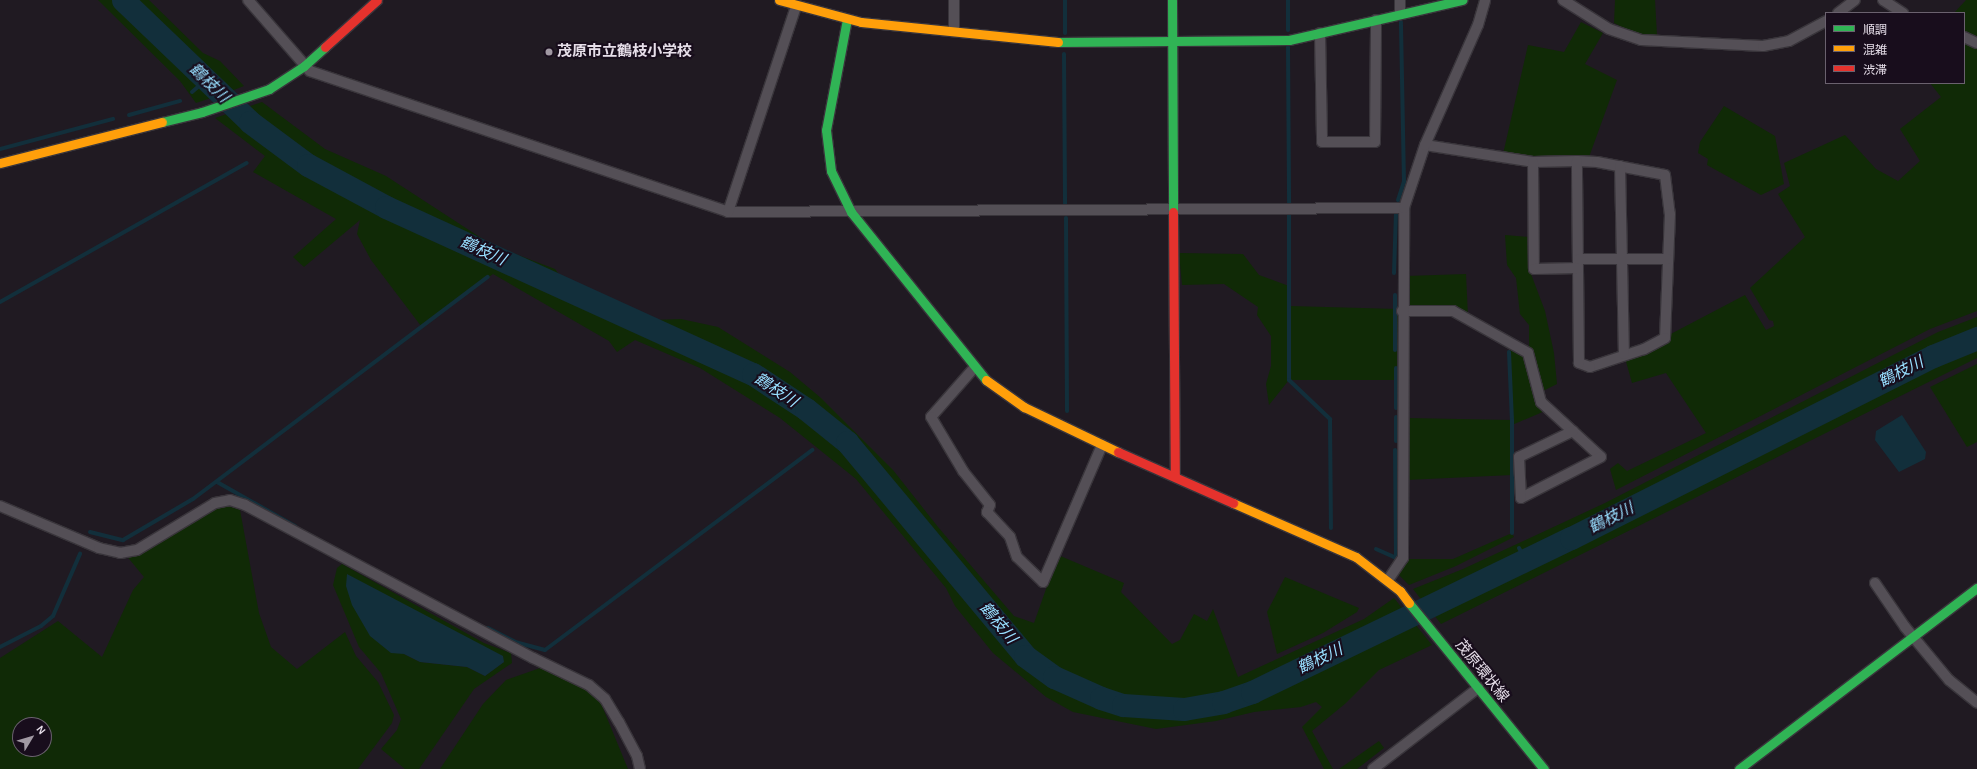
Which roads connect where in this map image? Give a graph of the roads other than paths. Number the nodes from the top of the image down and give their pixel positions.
1 (248, 0) edge
2 (377, 0) edge
3 (779, 0) edge
4 (954, 0) edge
5 (1172, 0) edge
6 (1400, 0) edge
7 (1462, 0) edge
8 (1485, 0) edge
9 (1563, 0) edge
10 (1855, 0) edge
11 (1882, 0) edge
12 (796, 6) junction
13 (1839, 12) edge
14 (1901, 12) edge
15 (1400, 14) junction
16 (848, 20) junction
17 (1376, 20) junction
18 (1825, 22) edge
19 (954, 31) junction
20 (1320, 33) junction
21 (1965, 37) edge
22 (1172, 41) junction
23 (1977, 43) edge
24 (304, 66) junction
25 (1425, 145) junction
26 (1577, 161) junction
27 (1533, 162) junction
28 (0, 163) edge
29 (1620, 166) junction
30 (1404, 208) junction
31 (1172, 211) junction
32 (728, 212) junction
33 (851, 212) junction
34 (1668, 259) junction
35 (1621, 260) junction
36 (1579, 264) junction
37 (1402, 311) junction
38 (1624, 354) junction
39 (974, 368) junction
40 (1573, 431) junction
41 (1102, 445) junction
42 (1175, 476) junction
43 (0, 506) edge
44 (1388, 580) junction
45 (1875, 583) dead end
46 (1977, 588) edge
47 (1912, 636) junction
48 (1478, 688) junction
49 (1977, 703) edge
50 (640, 769) edge
51 (1373, 769) edge
52 (1544, 769) edge
53 (1739, 769) edge

1 - 24 street
2 - 24 street
3 - 12 street
4 - 19 street
5 - 22 street
6 - 15 street
7 - 15 street
8 - 25 street
9 - 18 street
10 - 13 street
11 - 14 street
12 - 16 street
12 - 32 street
15 - 17 street
16 - 19 street
16 - 33 street, 茂原環状線
17 - 20 street
17 - 20 street
19 - 22 street
20 - 22 street
21 - 23 street
22 - 31 street
24 - 28 street
24 - 32 street
25 - 27 street
25 - 30 street
26 - 27 street
26 - 29 street
26 - 36 street
27 - 36 street
29 - 34 street
29 - 35 street
30 - 31 street
30 - 37 street
31 - 33 street
31 - 42 street
32 - 33 street
33 - 39 street, 茂原環状線
34 - 35 street
34 - 38 street
35 - 36 street
35 - 38 street
36 - 38 street
37 - 40 street
37 - 44 street
39 - 41 street, 茂原環状線
39 - 41 street
40 - 40 street
41 - 42 street, 茂原環状線
42 - 44 street, 茂原環状線
43 - 50 street
44 - 48 street, 茂原環状線
45 - 47 street
46 - 47 street
47 - 49 street
47 - 53 street
48 - 51 street
48 - 52 street, 茂原環状線

